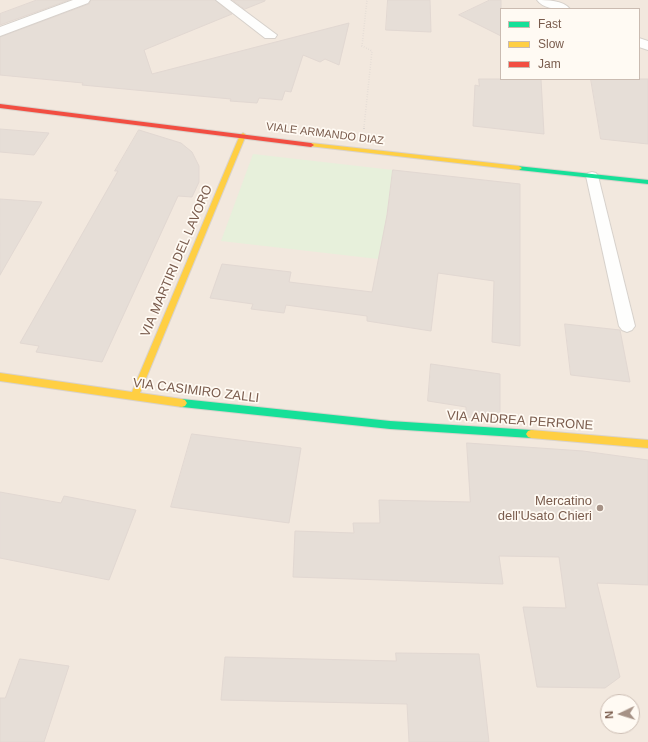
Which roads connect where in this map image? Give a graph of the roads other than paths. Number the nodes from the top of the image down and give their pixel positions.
1 (84, 0) edge
2 (222, 0) edge
3 (543, 0) edge
4 (562, 8) edge
5 (0, 32) edge
6 (270, 35) dead end
7 (0, 106) edge
8 (244, 135) junction
9 (592, 176) junction
10 (648, 182) edge
11 (627, 326) dead end
12 (0, 377) edge
13 (134, 397) junction
14 (390, 425) joint
15 (648, 444) edge

1 - 5 street
2 - 6 street
3 - 4 street
7 - 8 street, VIALE ARMANDO DIAZ
8 - 9 street, VIALE ARMANDO DIAZ
8 - 13 street, VIA MARTIRI DEL LAVORO
9 - 10 street, VIALE ARMANDO DIAZ
9 - 11 lane
12 - 13 street, VIA CASIMIRO ZALLI
13 - 14 street, VIA CASIMIRO ZALLI
14 - 15 street, VIA ANDREA PERRONE

